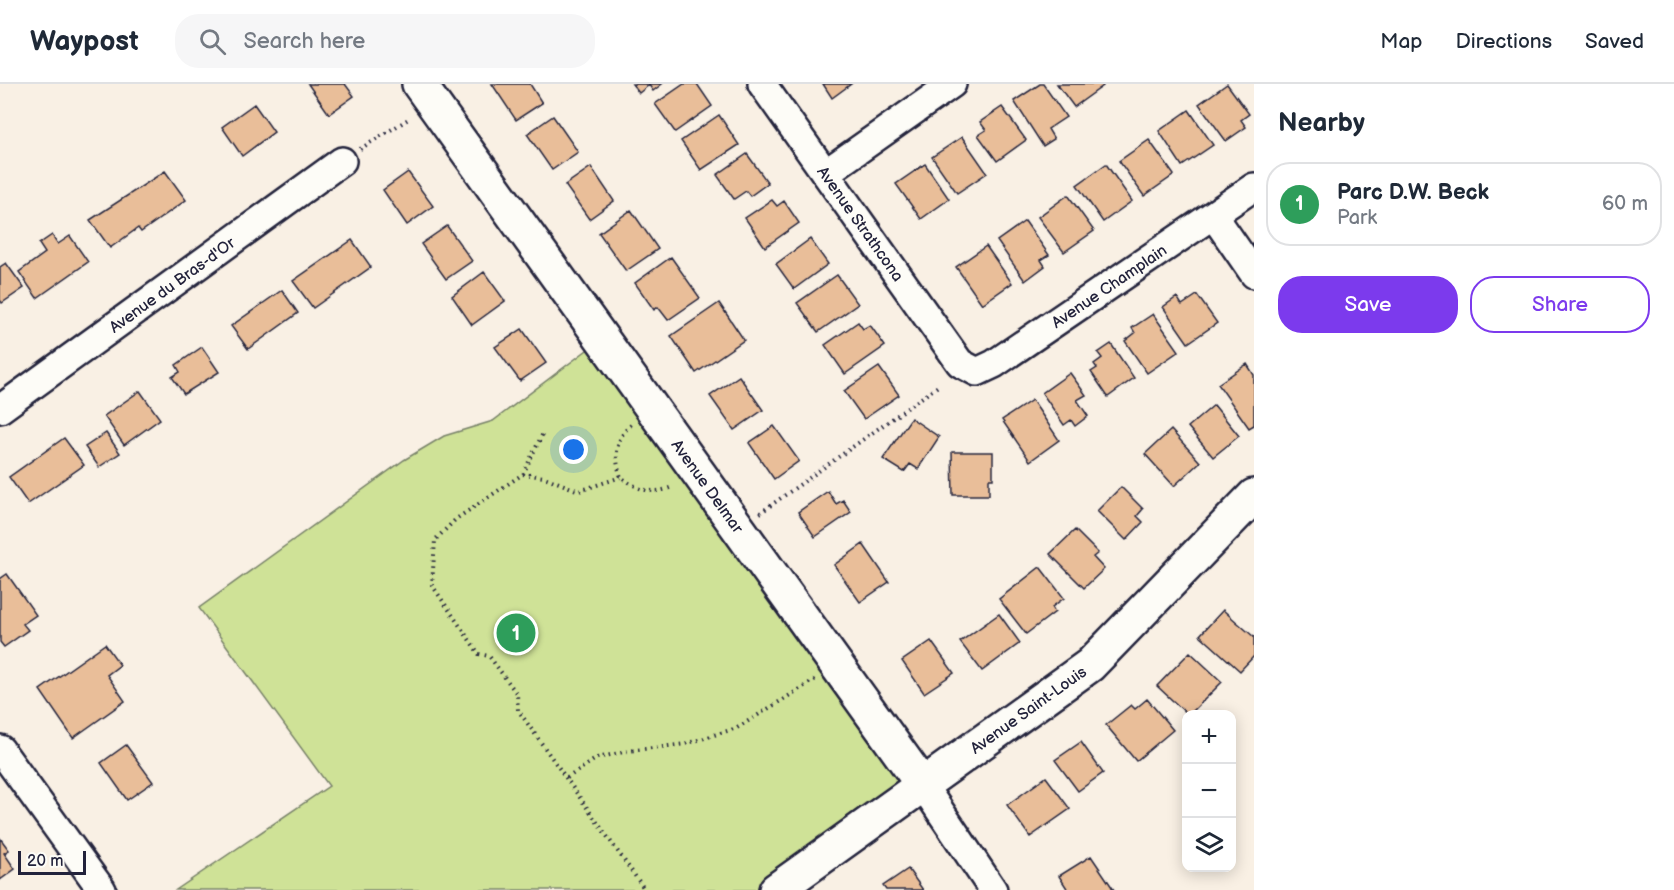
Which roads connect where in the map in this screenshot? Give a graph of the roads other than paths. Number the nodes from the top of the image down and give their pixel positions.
1 (419, 84) edge
2 (762, 84) edge
3 (952, 84) edge
4 (342, 161) road end
5 (827, 172) junction
6 (1254, 187) edge
7 (1214, 216) junction
8 (1254, 274) edge
9 (960, 363) joint
10 (0, 409) edge
11 (1254, 496) edge
12 (0, 749) edge
13 (922, 784) junction
14 (102, 890) edge
15 (776, 890) edge
16 (993, 890) edge

1 - 13 street, Avenue Delmar
2 - 5 street, Avenue Strathcona
3 - 5 street
4 - 10 street, Avenue du Bras-d'Or
5 - 9 street, Avenue Strathcona
6 - 7 street, Avenue Champlain
7 - 8 street
7 - 9 street, Avenue Champlain
11 - 13 street, Avenue Saint-Louis
12 - 14 street
13 - 15 street, Avenue Saint-Louis
13 - 16 street, Avenue Delmar

